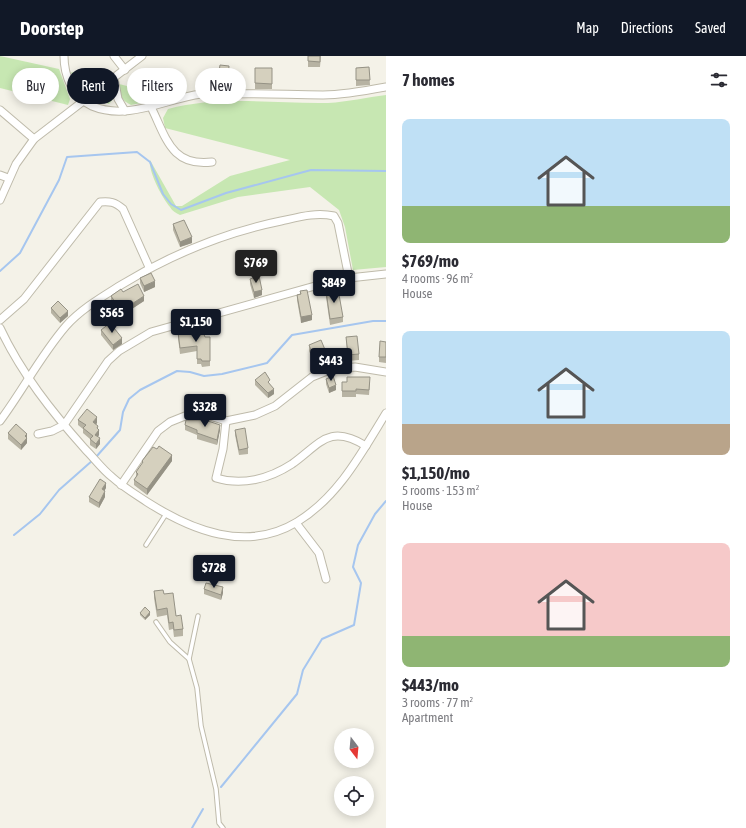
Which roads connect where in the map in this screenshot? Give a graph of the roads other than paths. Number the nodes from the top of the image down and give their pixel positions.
1 (64, 56) edge
2 (114, 56) edge
3 (142, 56) edge
4 (125, 70) junction
5 (67, 74) edge
6 (119, 74) edge
7 (386, 87) edge
8 (119, 101) edge
9 (78, 104) edge
10 (89, 104) edge
11 (151, 107) junction
12 (0, 110) edge
13 (125, 111) junction
14 (34, 139) junction
15 (212, 162) dead end
16 (0, 174) edge
17 (8, 178) junction
18 (0, 200) edge
19 (149, 267) junction
20 (386, 274) edge
21 (349, 278) junction
22 (0, 320) edge
23 (0, 328) edge
24 (386, 372) edge
25 (29, 380) junction
26 (386, 413) edge
27 (0, 421) edge
28 (226, 421) junction
29 (64, 425) junction
30 (38, 434) dead end
31 (366, 446) junction
32 (121, 485) junction
33 (166, 514) junction
34 (296, 522) junction
35 (146, 545) dead end
36 (326, 579) dead end
37 (198, 616) dead end
38 (156, 622) dead end
39 (189, 660) junction
40 (223, 828) edge

1 - 5 street
2 - 4 street
3 - 4 street
4 - 6 street
7 - 11 street
8 - 13 street
9 - 14 street
10 - 13 street
11 - 13 street
11 - 15 street
12 - 14 street
14 - 17 street
16 - 17 street
17 - 18 street
19 - 21 street
19 - 22 street
19 - 25 street
20 - 21 street
21 - 29 street
23 - 25 street
24 - 28 street
25 - 27 street
25 - 29 street
26 - 31 street
28 - 31 street
28 - 32 street
29 - 30 street
29 - 32 street
31 - 34 street
32 - 33 street
33 - 34 street
33 - 35 lane
34 - 36 street
37 - 39 lane
38 - 39 lane
39 - 40 lane

